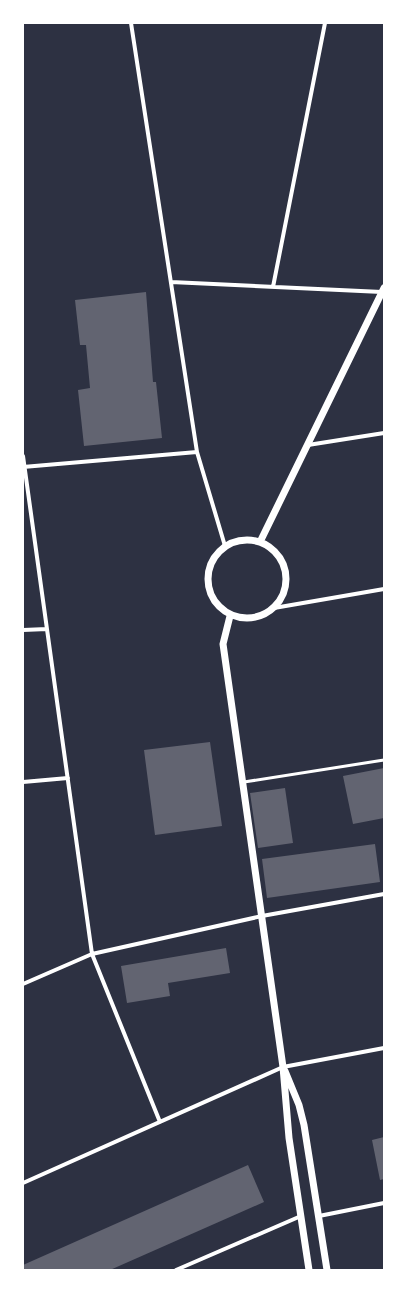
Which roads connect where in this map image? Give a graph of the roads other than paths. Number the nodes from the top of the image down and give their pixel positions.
1 (131, 23) edge
2 (324, 23) edge
3 (171, 282) junction
4 (273, 287) junction
5 (383, 291) edge
6 (384, 433) edge
7 (307, 445) junction
8 (197, 452) junction
9 (23, 456) edge
10 (24, 467) edge
11 (260, 542) junction
12 (225, 546) junction
13 (384, 589) edge
14 (274, 608) junction
15 (230, 616) junction
16 (47, 629) junction
17 (23, 630) edge
18 (384, 760) edge
19 (68, 778) junction
20 (23, 782) edge
21 (243, 782) junction
22 (384, 894) edge
23 (262, 916) junction
24 (92, 954) junction
25 (23, 984) edge
26 (384, 1048) edge
27 (283, 1067) junction
28 (160, 1122) junction
29 (23, 1183) edge
30 (384, 1203) edge
31 (301, 1216) junction
32 (319, 1216) junction
33 (176, 1270) edge
34 (309, 1270) edge
35 (328, 1270) edge

1 - 3 street
2 - 4 street
3 - 4 street
3 - 8 street
4 - 5 street
5 - 7 street
6 - 7 street
7 - 11 street
8 - 10 street
8 - 12 street
9 - 10 street
10 - 16 street
11 - 12 street
11 - 14 street
12 - 15 street
13 - 14 street
14 - 15 street
15 - 21 street
16 - 17 street
16 - 19 street
18 - 21 lane
19 - 20 street
19 - 24 street
21 - 23 street
22 - 23 street
23 - 24 street
23 - 27 street
24 - 25 street
24 - 28 street
26 - 27 street
27 - 28 street
27 - 31 street
27 - 32 street
28 - 29 street
30 - 32 street
31 - 33 street
31 - 34 street
32 - 35 street

